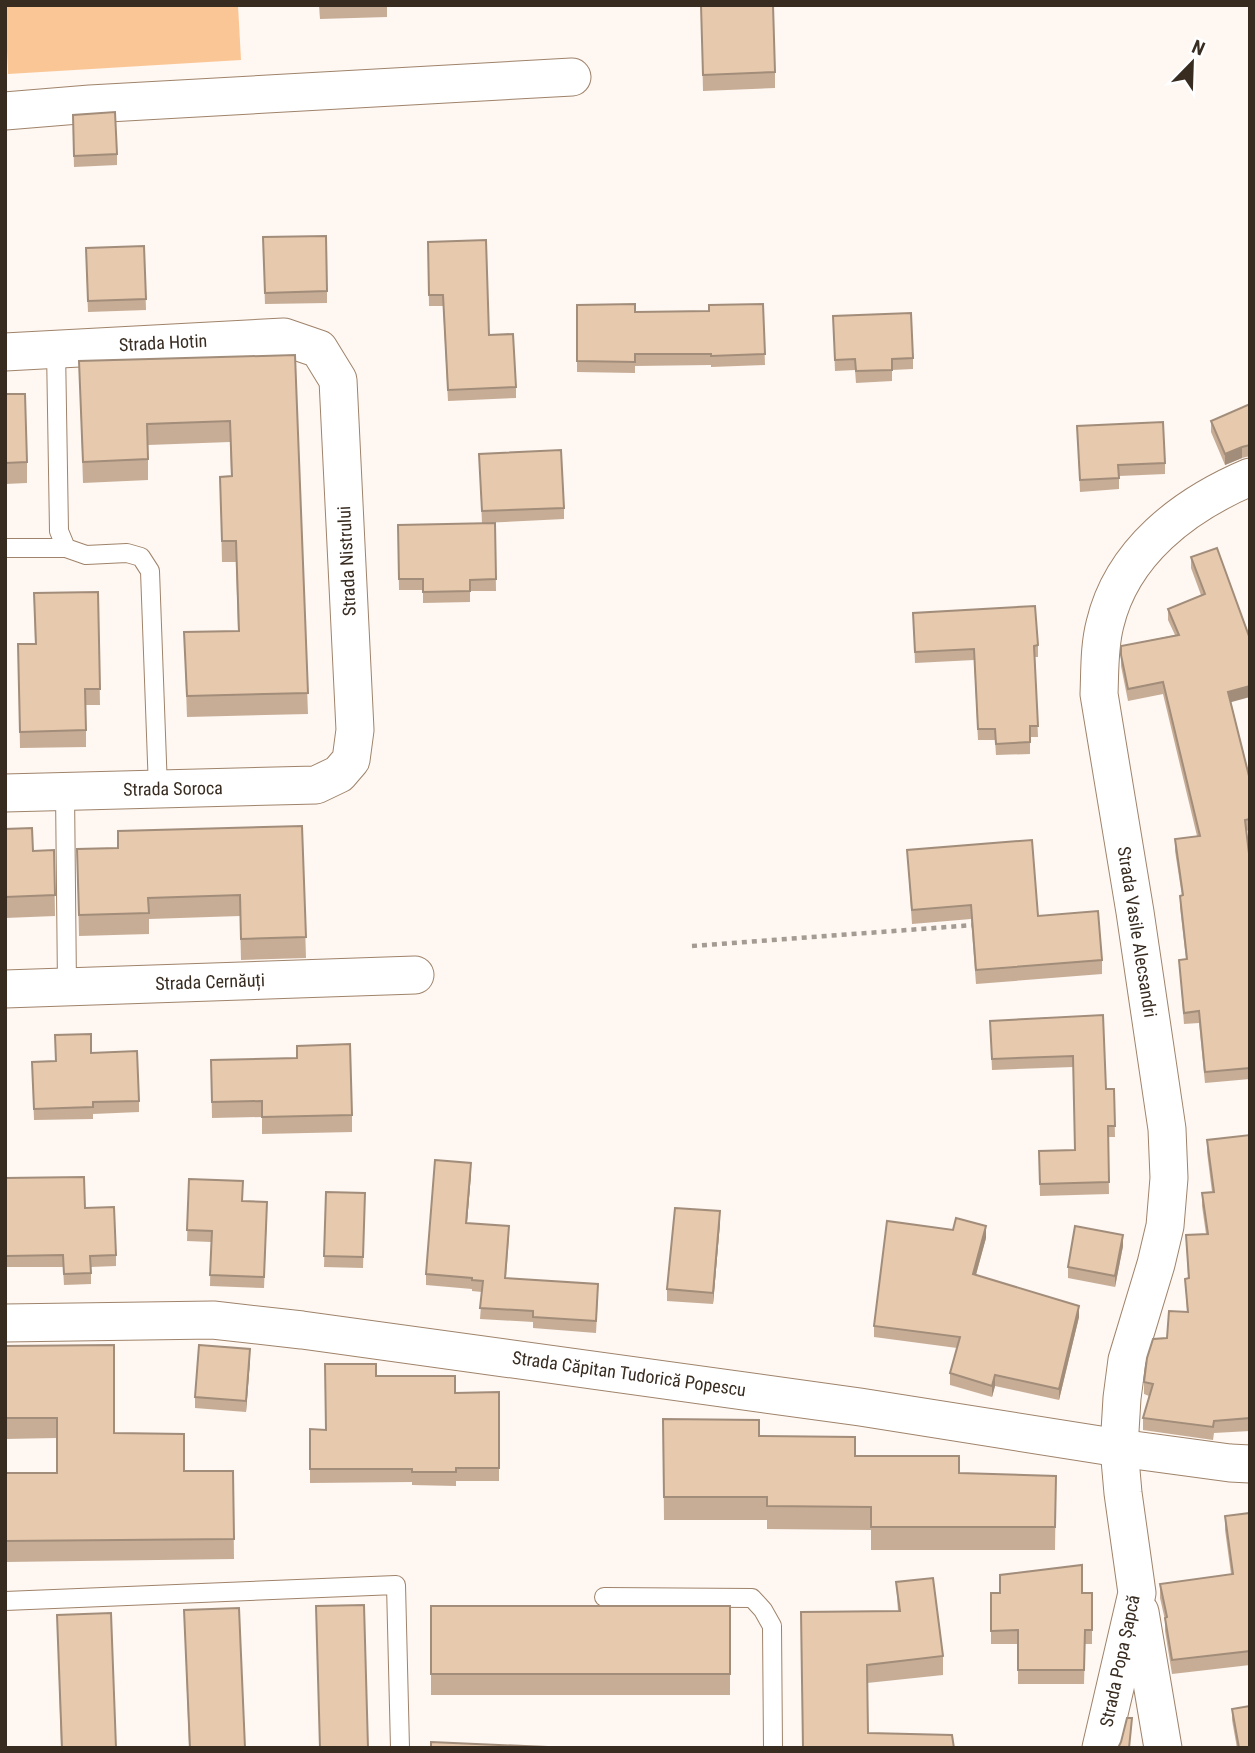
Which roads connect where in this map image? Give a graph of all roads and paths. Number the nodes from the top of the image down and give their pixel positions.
1 (572, 77) dead end
2 (5, 111) edge
3 (56, 349) junction
4 (319, 349) joint
5 (5, 352) edge
6 (1250, 477) edge
7 (5, 548) edge
8 (66, 548) junction
9 (339, 774) joint
10 (158, 789) junction
11 (65, 791) junction
12 (5, 793) edge
13 (982, 924) edge
14 (692, 946) dead end
15 (415, 975) dead end
16 (67, 987) junction
17 (5, 989) edge
18 (5, 1323) edge
19 (1119, 1448) junction
20 (1250, 1464) edge
21 (1137, 1594) junction
22 (604, 1597) dead end
23 (5, 1601) edge
24 (400, 1748) edge
25 (773, 1748) edge
26 (1101, 1748) edge
27 (1163, 1748) edge

1 - 2 street
3 - 4 street, Strada Hotin
3 - 5 street, Strada Hotin
3 - 8 lane
4 - 9 street, Strada Nistrului
6 - 19 street, Strada Vasile Alecsandri
7 - 8 lane
8 - 10 lane
9 - 10 street, Strada Soroca
10 - 11 street, Strada Soroca
11 - 12 street, Strada Soroca
11 - 16 lane
13 - 14 path
15 - 16 street, Strada Cernăuți
16 - 17 street, Strada Cernăuți
18 - 19 street, Strada Căpitan Tudorică Popescu
19 - 20 street, Strada Căpitan Tudorică Popescu
19 - 21 street, Strada Popa Șapcă
21 - 26 street, Strada Popa Șapcă
21 - 27 street
22 - 25 lane
23 - 24 lane

